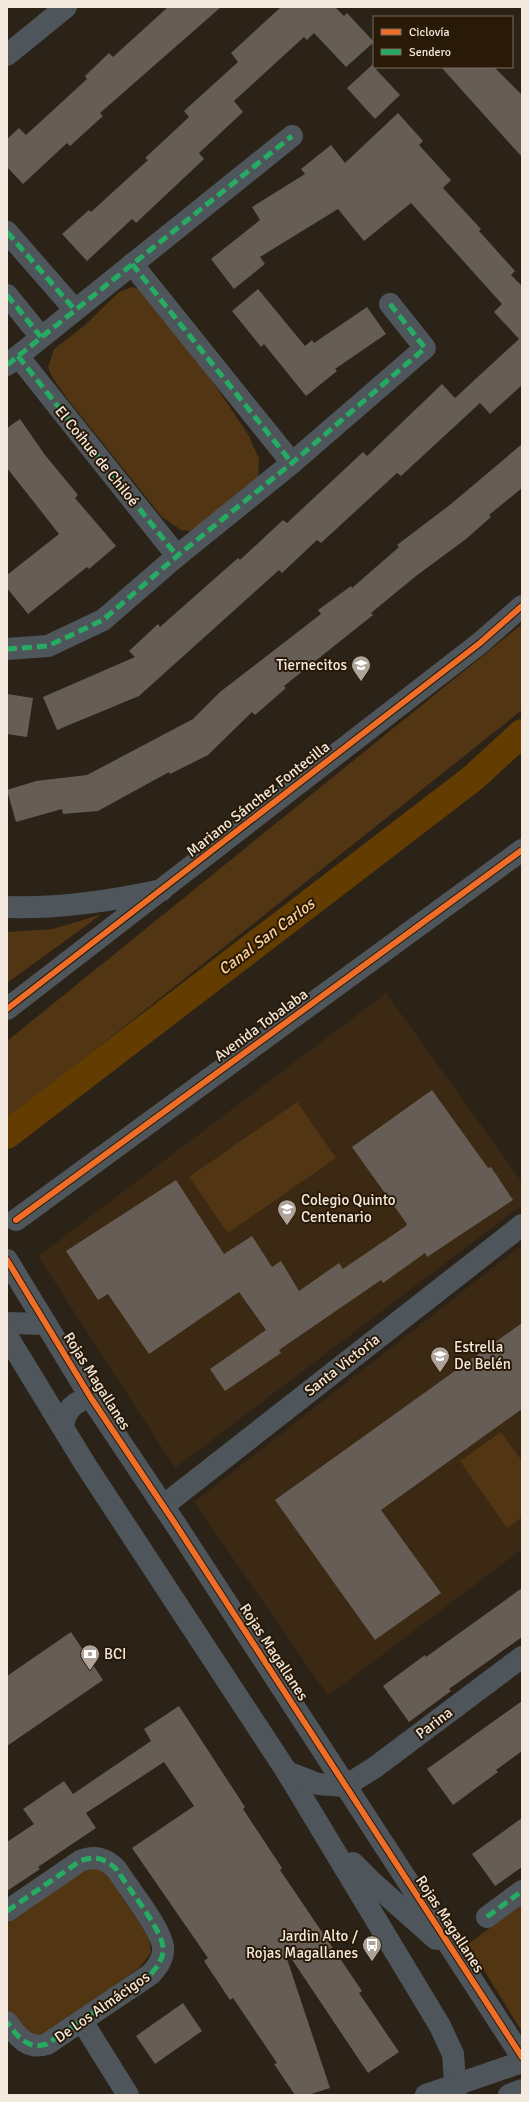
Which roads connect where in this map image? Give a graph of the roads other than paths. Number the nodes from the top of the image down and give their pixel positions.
1 (66, 7) edge
2 (7, 55) edge
3 (292, 136) dead end
4 (7, 232) edge
5 (132, 264) junction
6 (7, 295) edge
7 (390, 304) dead end
8 (75, 310) junction
9 (42, 337) junction
10 (12, 361) edge
11 (292, 463) junction
12 (177, 556) junction
13 (522, 606) edge
14 (7, 649) edge
15 (522, 850) edge
16 (162, 890) junction
17 (7, 908) edge
18 (7, 1009) edge
19 (16, 1220) dead end
20 (522, 1225) edge
21 (7, 1260) edge
22 (7, 1323) edge
23 (46, 1324) junction
24 (7, 1336) edge
25 (91, 1398) junction
26 (63, 1427) junction
27 (163, 1506) junction
28 (522, 1657) edge
29 (287, 1772) junction
30 (345, 1786) junction
31 (322, 1829) junction
32 (522, 1892) edge
33 (7, 1911) edge
34 (487, 1917) dead end
35 (456, 1957) junction
36 (82, 2021) junction
37 (7, 2022) edge
38 (522, 2056) edge
39 (522, 2062) edge
40 (456, 2090) edge
41 (522, 2090) edge
42 (128, 2095) edge
43 (426, 2095) edge
44 (509, 2095) edge

1 - 2 street
3 - 5 street, El Coihue de Chiloé
4 - 8 street
5 - 8 street, El Coihue de Chiloé
5 - 11 street
6 - 9 street
7 - 11 street
8 - 9 street, El Coihue de Chiloé
9 - 10 street, El Coihue de Chiloé
10 - 12 street, El Coihue de Chiloé
11 - 12 street
12 - 14 street
13 - 16 street, Mariano Sánchez Fontecilla
15 - 19 street, Avenida Tobalaba
16 - 17 street
16 - 18 street, Mariano Sánchez Fontecilla
20 - 27 street, Santa Victoria
21 - 23 street, Rojas Magallanes
22 - 23 street
23 - 25 street, Rojas Magallanes
24 - 26 street, Rojas Magallanes
25 - 26 street
25 - 27 street, Rojas Magallanes
26 - 29 street, Rojas Magallanes
27 - 30 street, Rojas Magallanes
28 - 30 street, Parina
29 - 30 street
29 - 31 street, Rojas Magallanes
30 - 35 street, Rojas Magallanes
31 - 35 street, Rojas Magallanes
31 - 40 street, Rojas Magallanes
32 - 34 street
33 - 36 street, De Los Almácigos
35 - 38 street, Rojas Magallanes
36 - 37 street, De Los Almácigos
36 - 42 street
39 - 40 street
40 - 43 street
41 - 44 street

